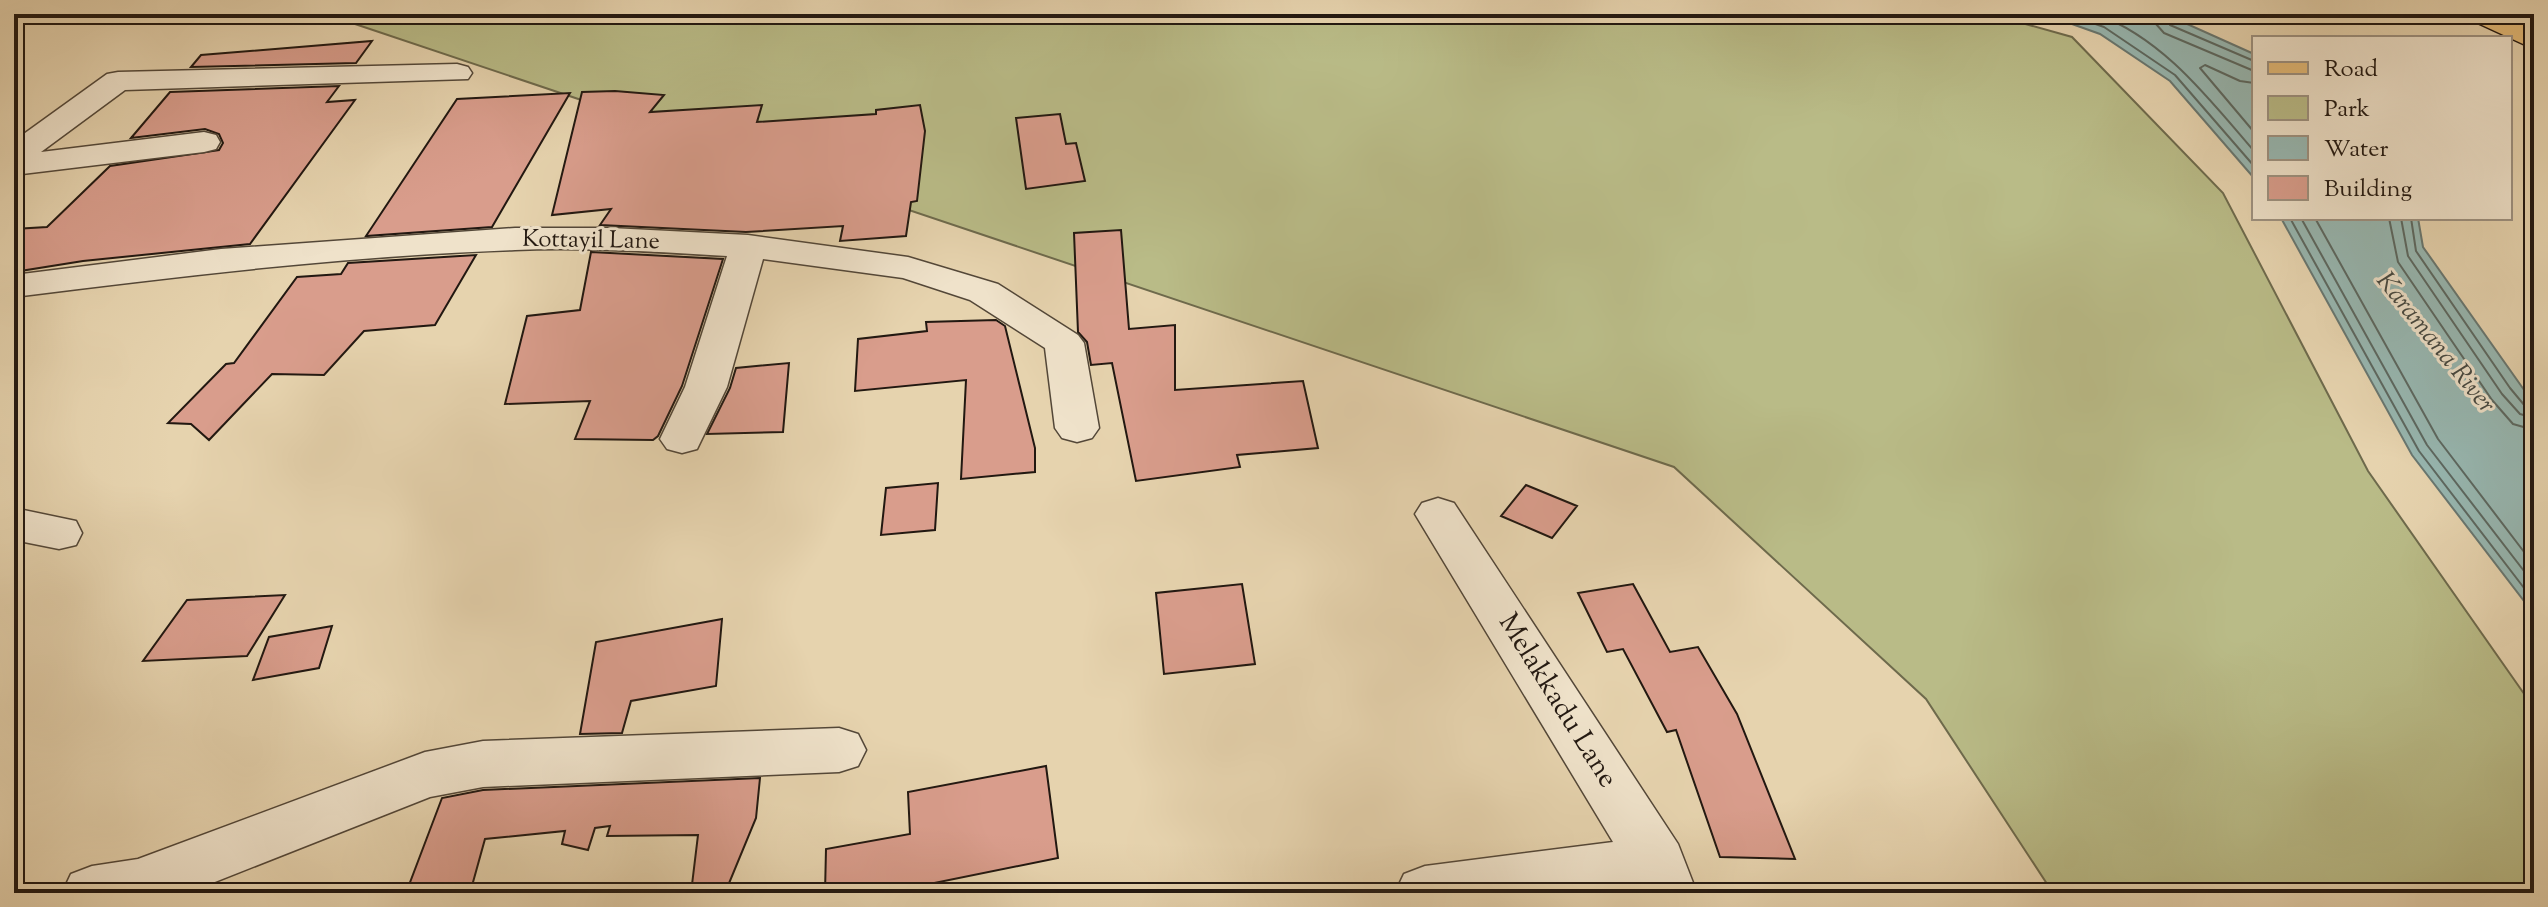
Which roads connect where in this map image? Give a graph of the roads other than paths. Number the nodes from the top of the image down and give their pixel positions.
1 (2481, 14) edge
2 (2534, 40) edge
3 (457, 73) dead end
4 (204, 142) dead end
5 (14, 156) edge
6 (14, 165) edge
7 (748, 246) junction
8 (14, 286) edge
9 (1077, 428) dead end
10 (682, 439) dead end
11 (1438, 514) dead end
12 (14, 524) edge
13 (59, 533) dead end
14 (839, 750) dead end
15 (1662, 878) edge
16 (92, 893) edge
17 (1425, 893) edge

1 - 2 main road
3 - 5 street
4 - 6 street
7 - 8 street, Kottayil Lane
7 - 9 street, Kottayil Lane
7 - 10 street
11 - 15 street, Melakkadu Lane
12 - 13 street
14 - 16 street
15 - 17 street

